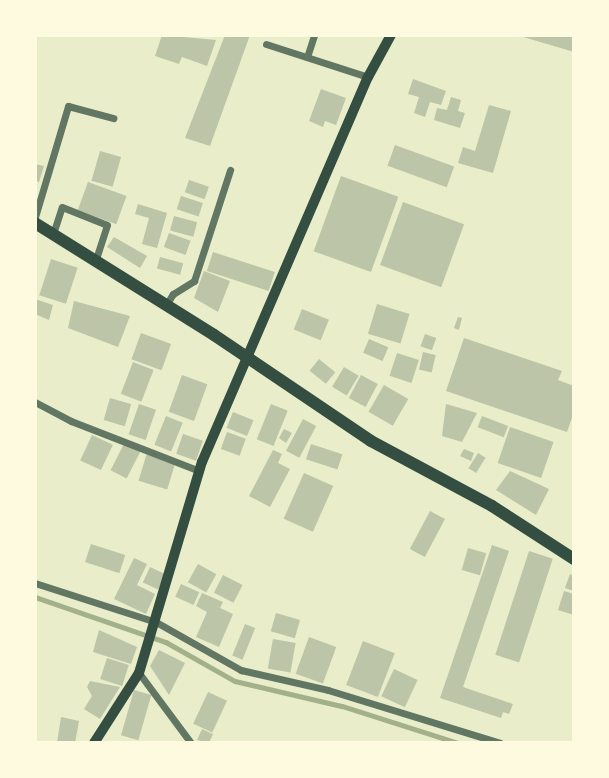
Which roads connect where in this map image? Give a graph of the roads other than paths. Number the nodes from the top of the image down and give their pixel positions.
1 (314, 35) edge
2 (391, 35) edge
3 (266, 44) dead end
4 (307, 57) junction
5 (368, 77) junction
6 (113, 118) dead end
7 (230, 170) dead end
8 (35, 217) edge
9 (35, 223) edge
10 (53, 234) junction
11 (95, 261) junction
12 (166, 305) junction
13 (247, 358) junction
14 (35, 402) edge
15 (200, 471) junction
16 (574, 559) edge
17 (35, 583) edge
18 (155, 626) junction
19 (139, 673) junction
20 (94, 743) edge
21 (191, 743) edge
22 (500, 743) edge

1 - 4 street
2 - 5 main road
3 - 4 street
4 - 5 street
5 - 13 main road
6 - 8 street
7 - 12 street
9 - 10 highway
10 - 11 highway
10 - 11 street
11 - 12 highway
12 - 13 highway
13 - 15 main road
13 - 16 highway
14 - 15 street
15 - 18 main road
17 - 18 street
18 - 19 main road
18 - 22 street
19 - 20 main road
19 - 21 street

